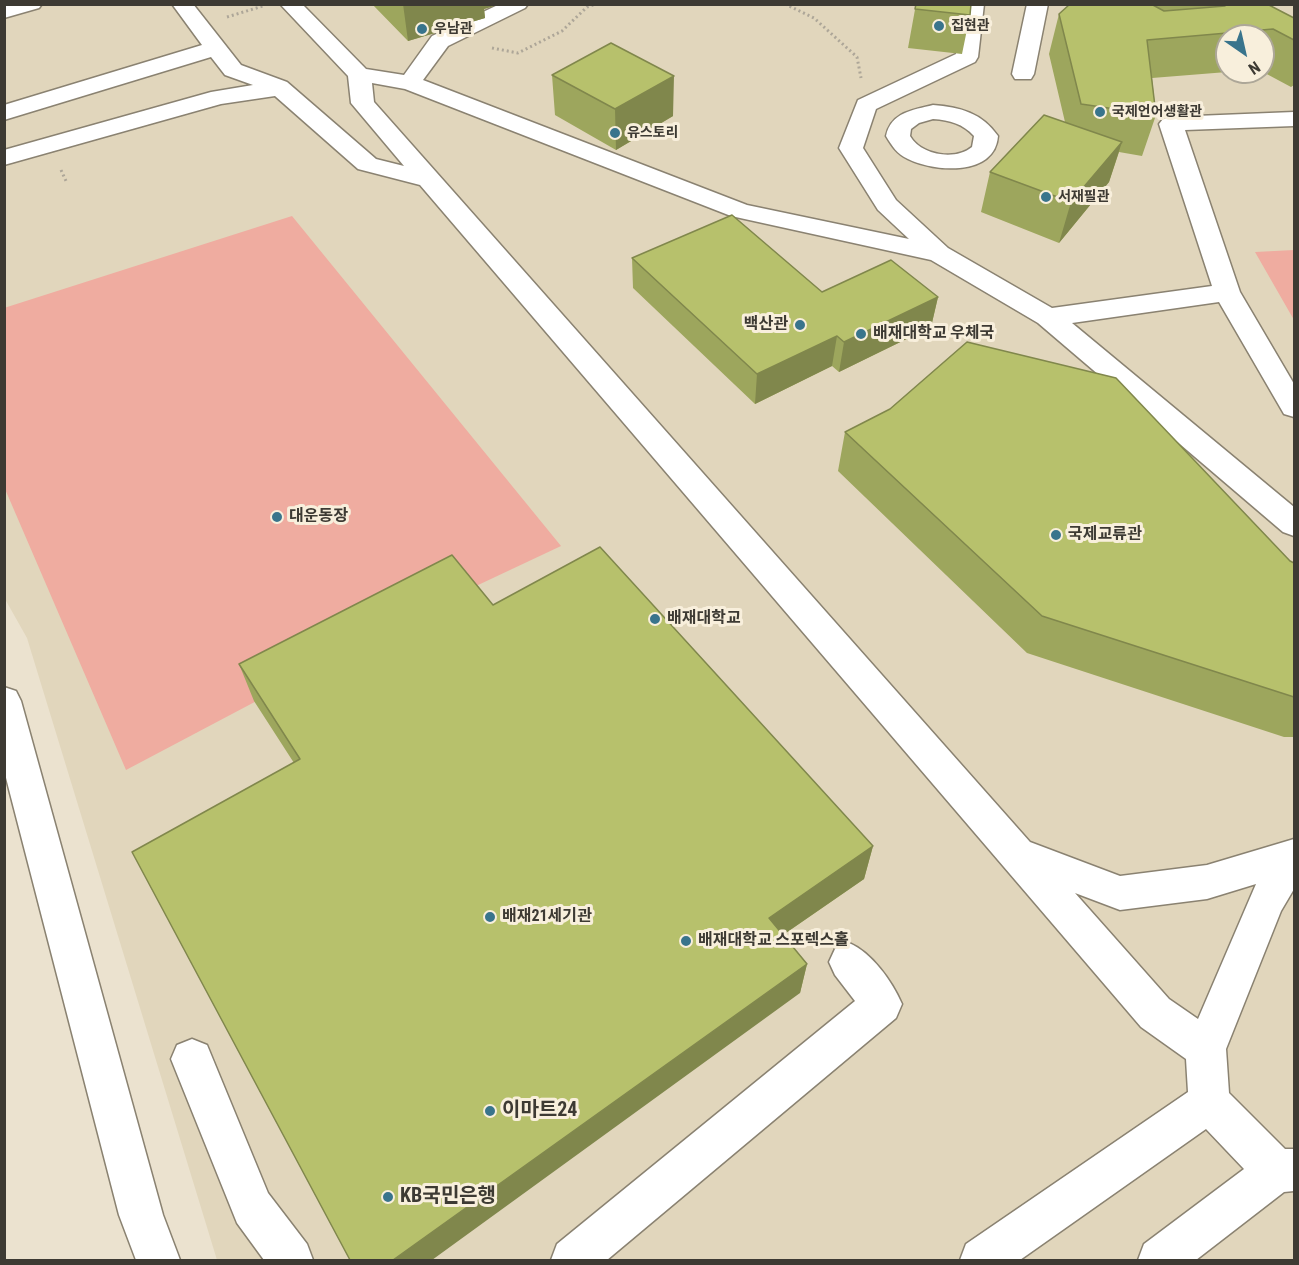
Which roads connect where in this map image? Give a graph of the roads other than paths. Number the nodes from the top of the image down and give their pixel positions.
1 (32, 4) edge
2 (182, 4) edge
3 (290, 4) edge
4 (518, 4) edge
5 (973, 4) edge
6 (1038, 4) edge
7 (4, 12) edge
8 (216, 48) junction
9 (359, 74) junction
10 (1023, 74) dead end
11 (410, 83) junction
12 (280, 88) junction
13 (4, 113) edge
14 (1294, 119) edge
15 (899, 140) dead end
16 (851, 148) junction
17 (4, 158) edge
18 (429, 180) junction
19 (939, 254) junction
20 (1227, 292) junction
21 (1048, 317) junction
22 (1287, 382) edge
23 (1294, 407) edge
24 (1294, 524) edge
25 (4, 701) edge
26 (1014, 853) junction
27 (1294, 856) edge
28 (849, 962) dead end
29 (1206, 1050) junction
30 (192, 1059) dead end
31 (1209, 1102) junction
32 (1286, 1171) edge
33 (158, 1260) edge
34 (291, 1260) edge
35 (573, 1260) edge
36 (982, 1260) edge
37 (1160, 1260) edge

1 - 7 street
2 - 8 street
3 - 9 street
4 - 11 street
5 - 16 street
6 - 10 street
8 - 12 street
8 - 13 street
9 - 11 street
9 - 18 street
11 - 19 street
12 - 17 street
12 - 18 street
14 - 20 street
15 - 16 street
16 - 19 street
18 - 26 street
19 - 21 street
20 - 21 street
20 - 22 street
21 - 24 street
22 - 23 street
25 - 33 street
26 - 27 street
26 - 29 street
27 - 29 street
28 - 35 street
29 - 31 street
30 - 34 street
31 - 32 street
31 - 36 street
32 - 37 street

